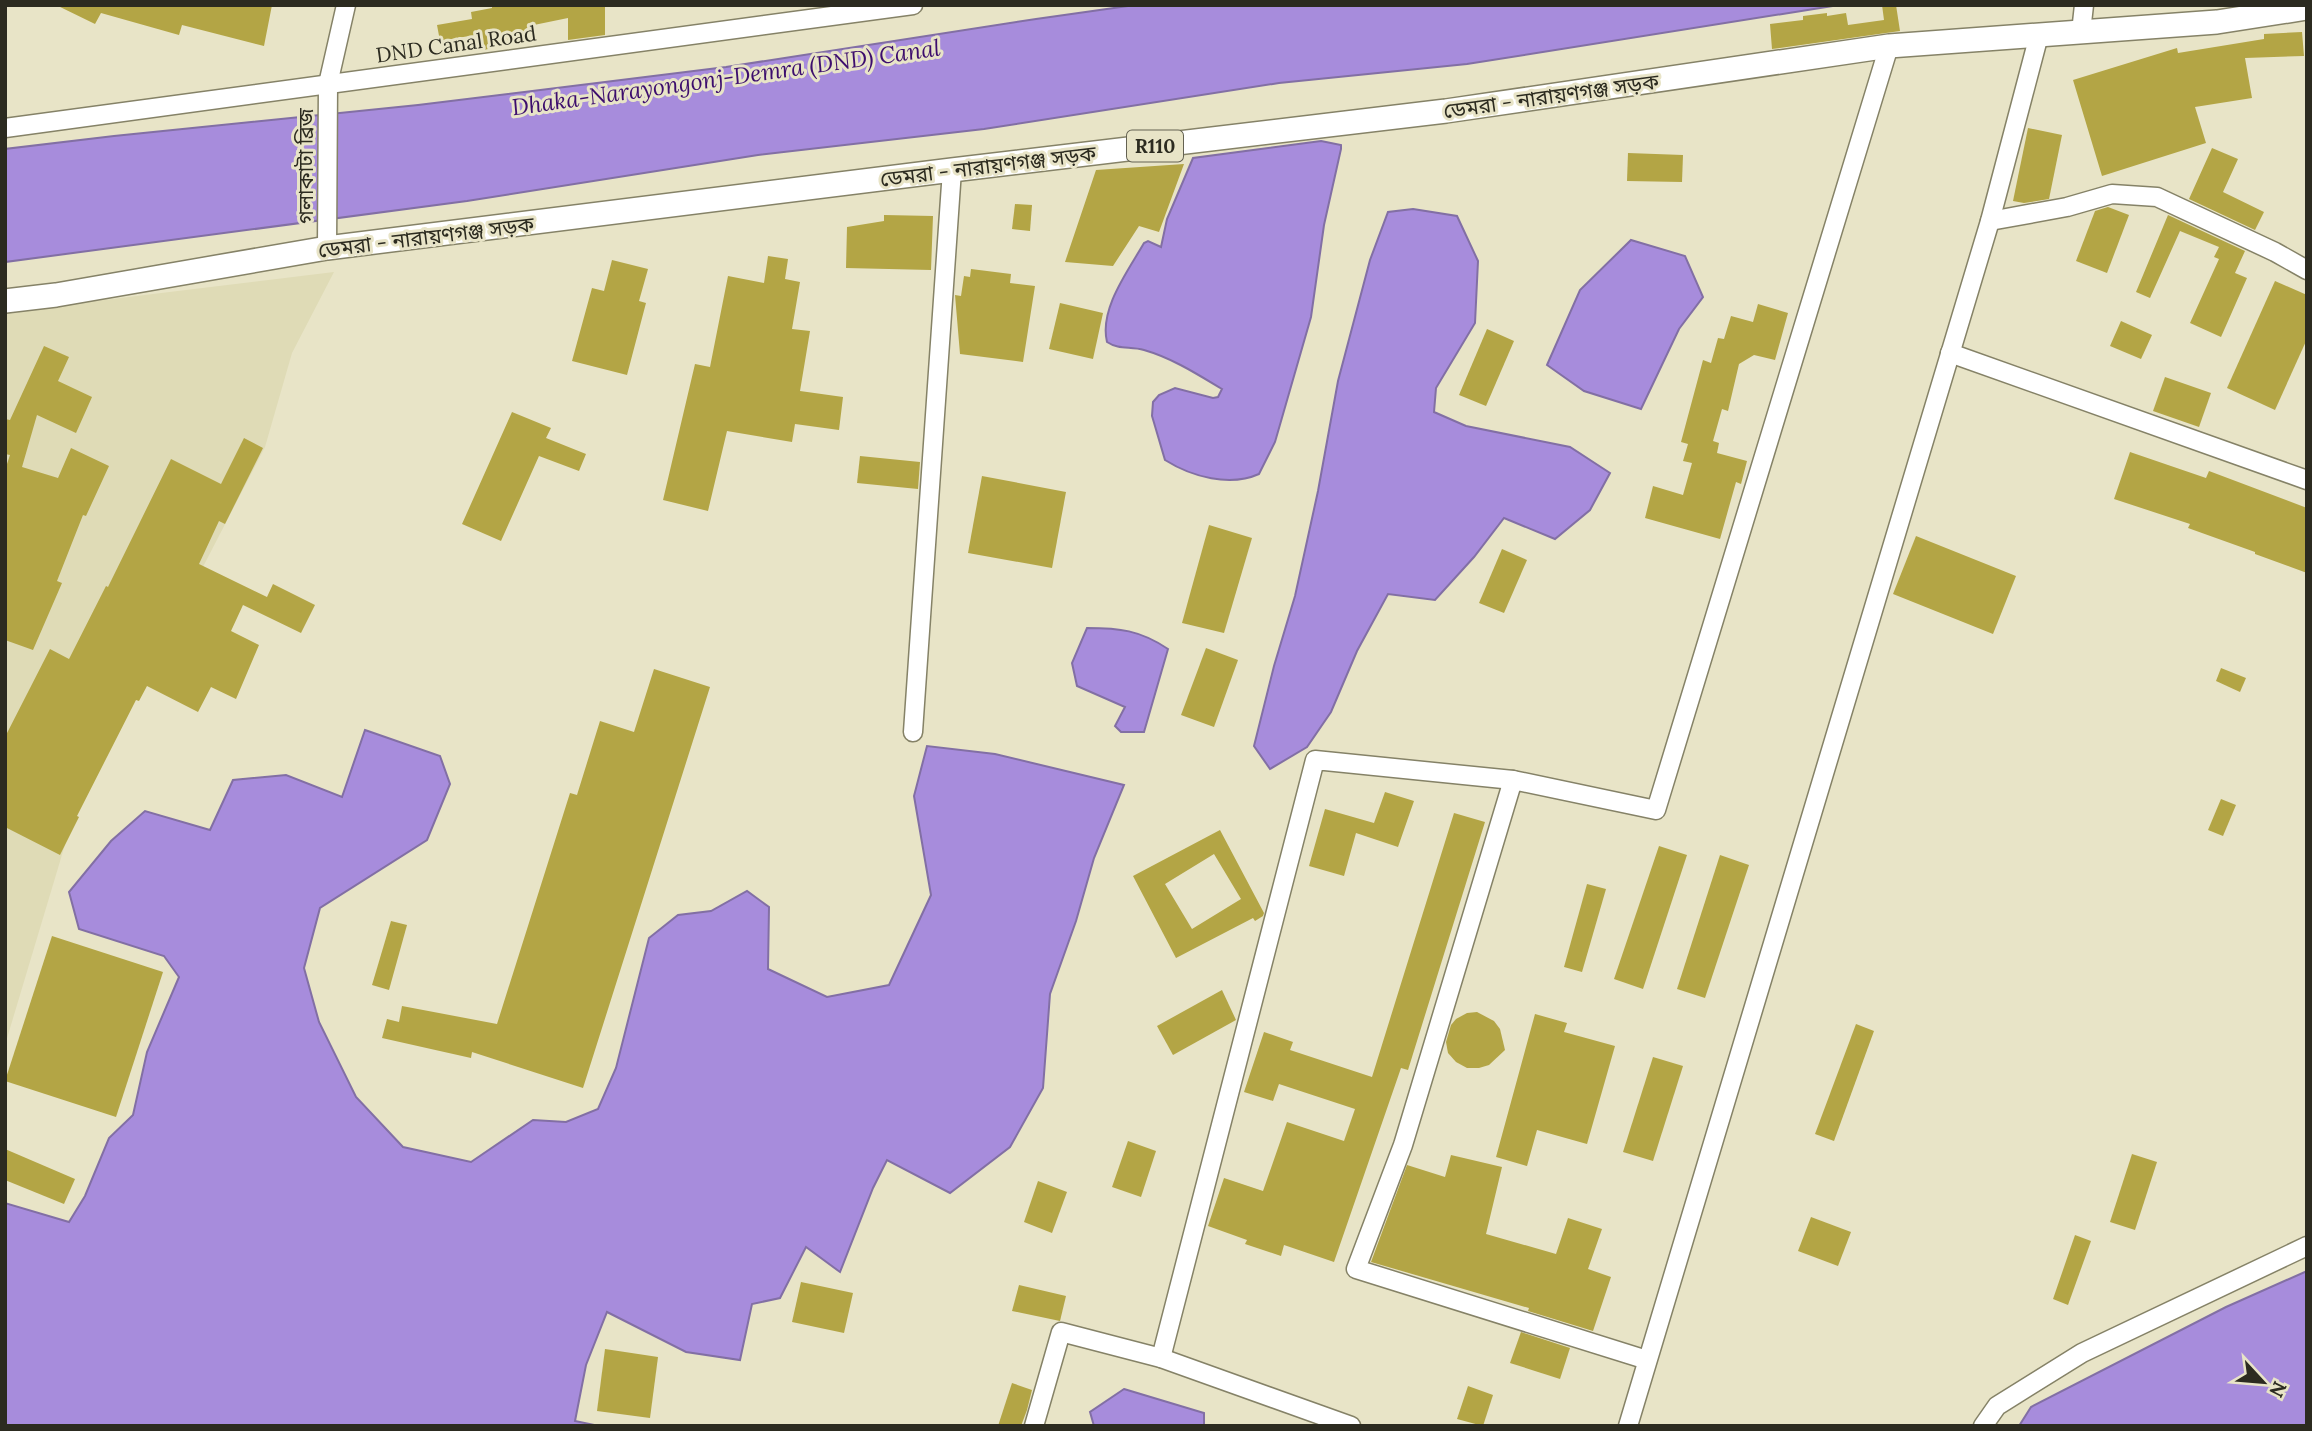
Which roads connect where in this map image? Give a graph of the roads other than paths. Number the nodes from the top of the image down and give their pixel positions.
1 (346, 5) edge
2 (913, 5) edge
3 (2084, 5) edge
4 (2307, 8) edge
5 (2081, 32) junction
6 (2039, 35) junction
7 (1889, 46) junction
8 (328, 84) junction
9 (5, 128) edge
10 (952, 170) junction
11 (1990, 221) junction
12 (327, 248) junction
13 (2307, 270) edge
14 (5, 302) edge
15 (1950, 352) junction
16 (2307, 480) edge
17 (914, 732) dead end
18 (1513, 780) junction
19 (2307, 1246) edge
20 (1161, 1358) junction
21 (1647, 1360) junction
22 (1034, 1426) edge
23 (1351, 1426) edge
24 (1628, 1426) edge
25 (1983, 1426) edge

1 - 8 street, গলাকাটা ব্রিজ
2 - 8 street, DND Canal Road
3 - 5 street
4 - 5 main road, ডেমরা - নারায়ণগঞ্জ সড়ক / R110
5 - 6 main road, ডেমরা - নারায়ণগঞ্জ সড়ক / R110
6 - 7 main road, ডেমরা - নারায়ণগঞ্জ সড়ক / R110
6 - 11 street
7 - 10 main road, ডেমরা - নারায়ণগঞ্জ সড়ক / R110
7 - 18 street
8 - 9 street, DND Canal Road
8 - 12 street, গলাকাটা ব্রিজ
10 - 12 main road, ডেমরা - নারায়ণগঞ্জ সড়ক / R110
10 - 17 street
11 - 13 street
11 - 15 street
12 - 14 main road, ডেমরা - নারায়ণগঞ্জ সড়ক / R110
15 - 16 street
15 - 21 street
18 - 20 street
18 - 21 street
19 - 25 street
20 - 22 street
20 - 23 street
21 - 24 street

